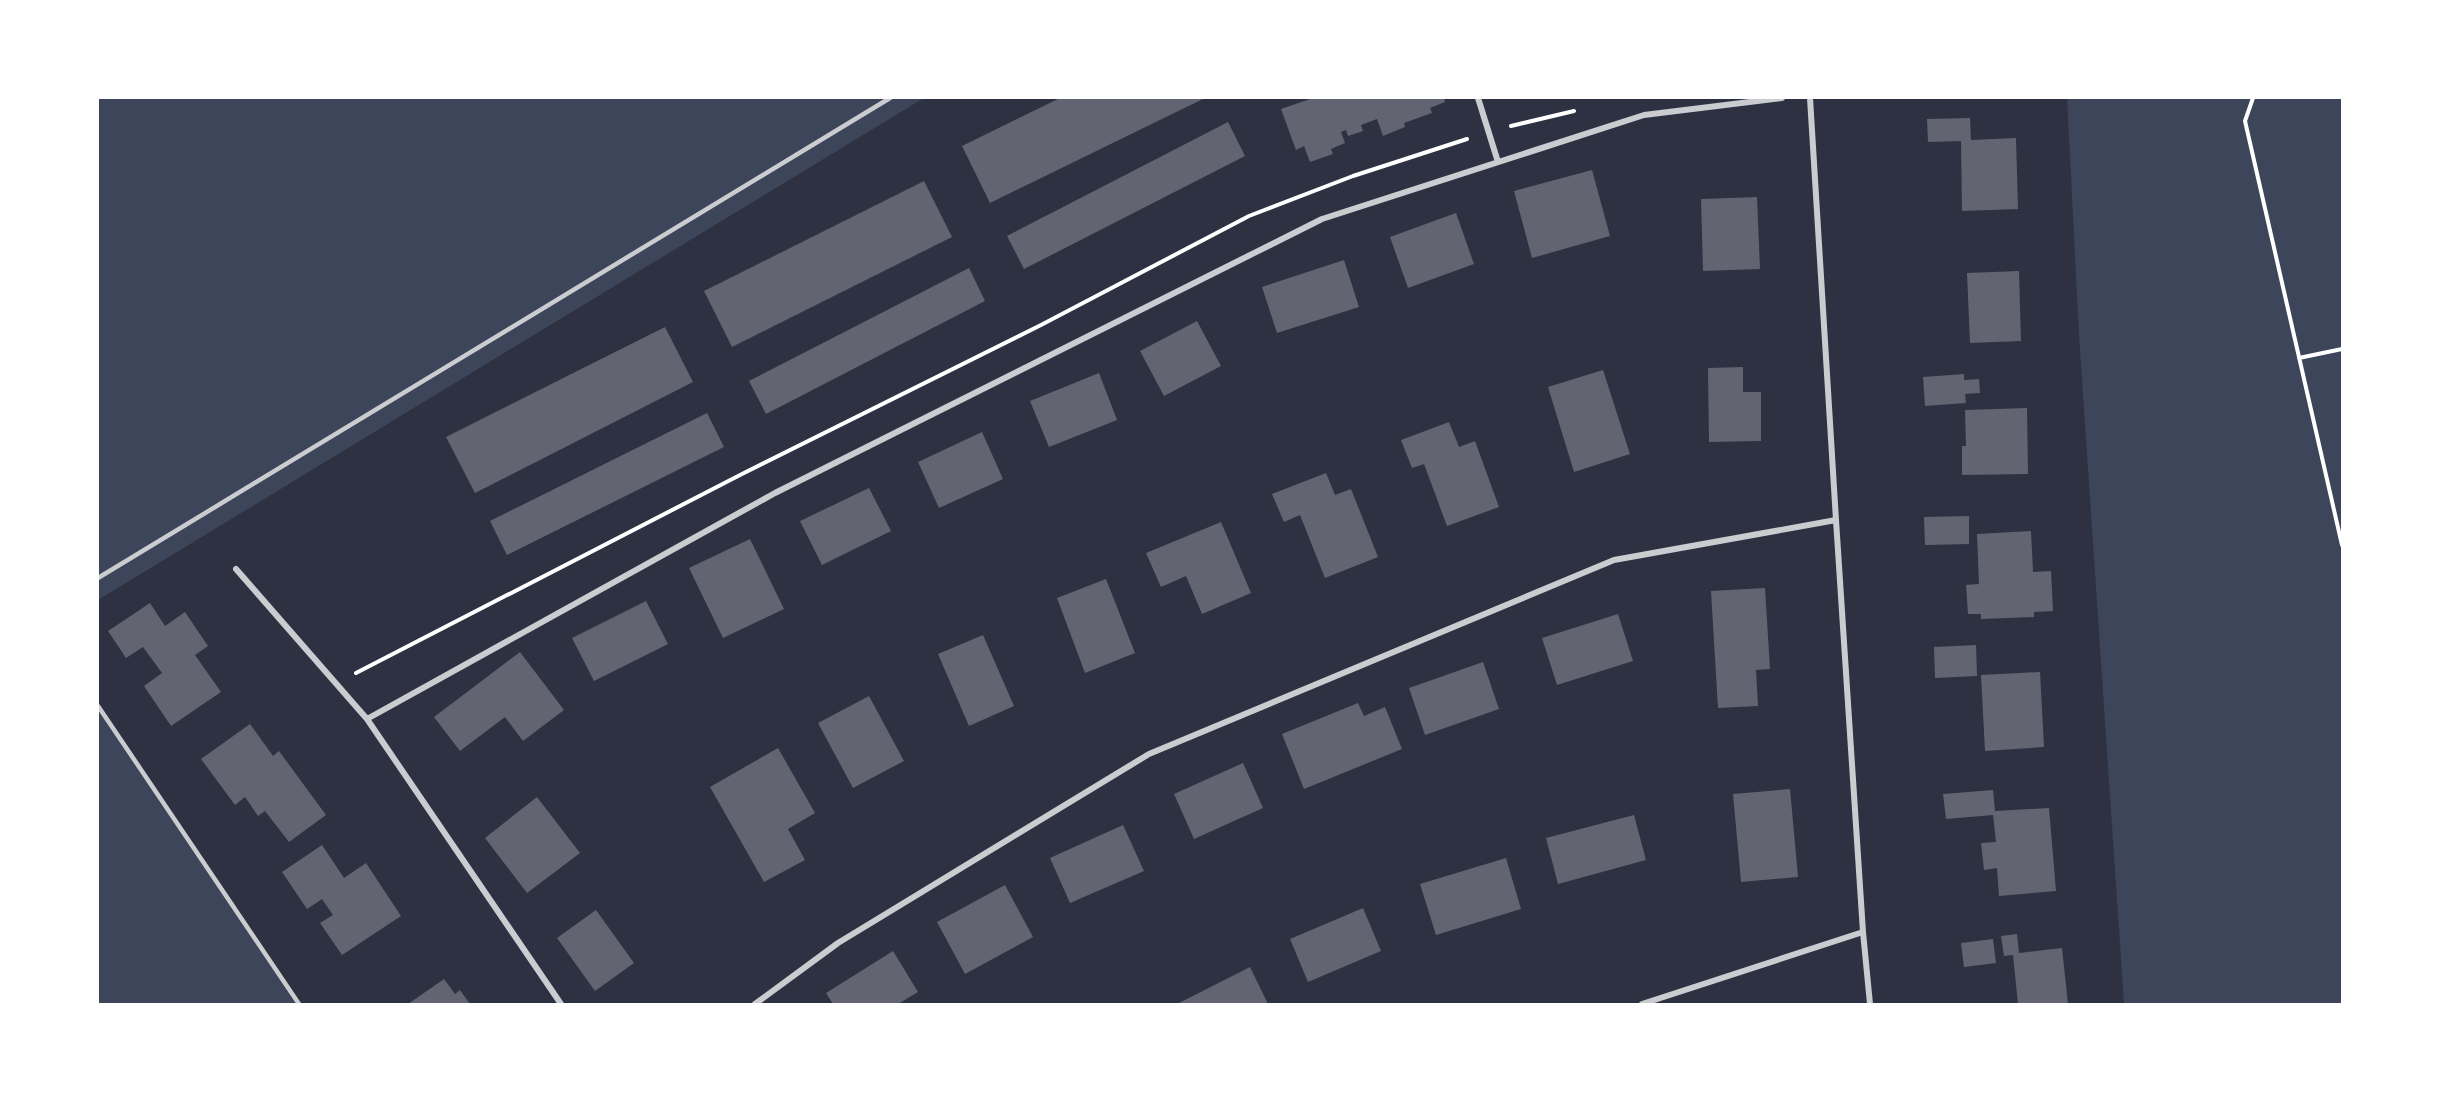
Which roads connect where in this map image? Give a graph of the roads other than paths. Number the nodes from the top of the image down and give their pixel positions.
1 (890, 98) edge
2 (1478, 98) edge
3 (1782, 98) edge
4 (1810, 98) edge
5 (1498, 162) junction
6 (1836, 520) junction
7 (236, 569) dead end
8 (98, 578) edge
9 (98, 706) edge
10 (367, 719) junction
11 (1863, 932) junction
12 (299, 1005) edge
13 (561, 1005) edge
14 (755, 1005) edge
15 (1642, 1005) edge
16 (1870, 1005) edge

1 - 8 lane
2 - 5 street
3 - 5 street
4 - 6 street
5 - 10 street
6 - 11 street
6 - 14 street
7 - 10 street
9 - 12 lane
10 - 13 street
11 - 15 street
11 - 16 street

